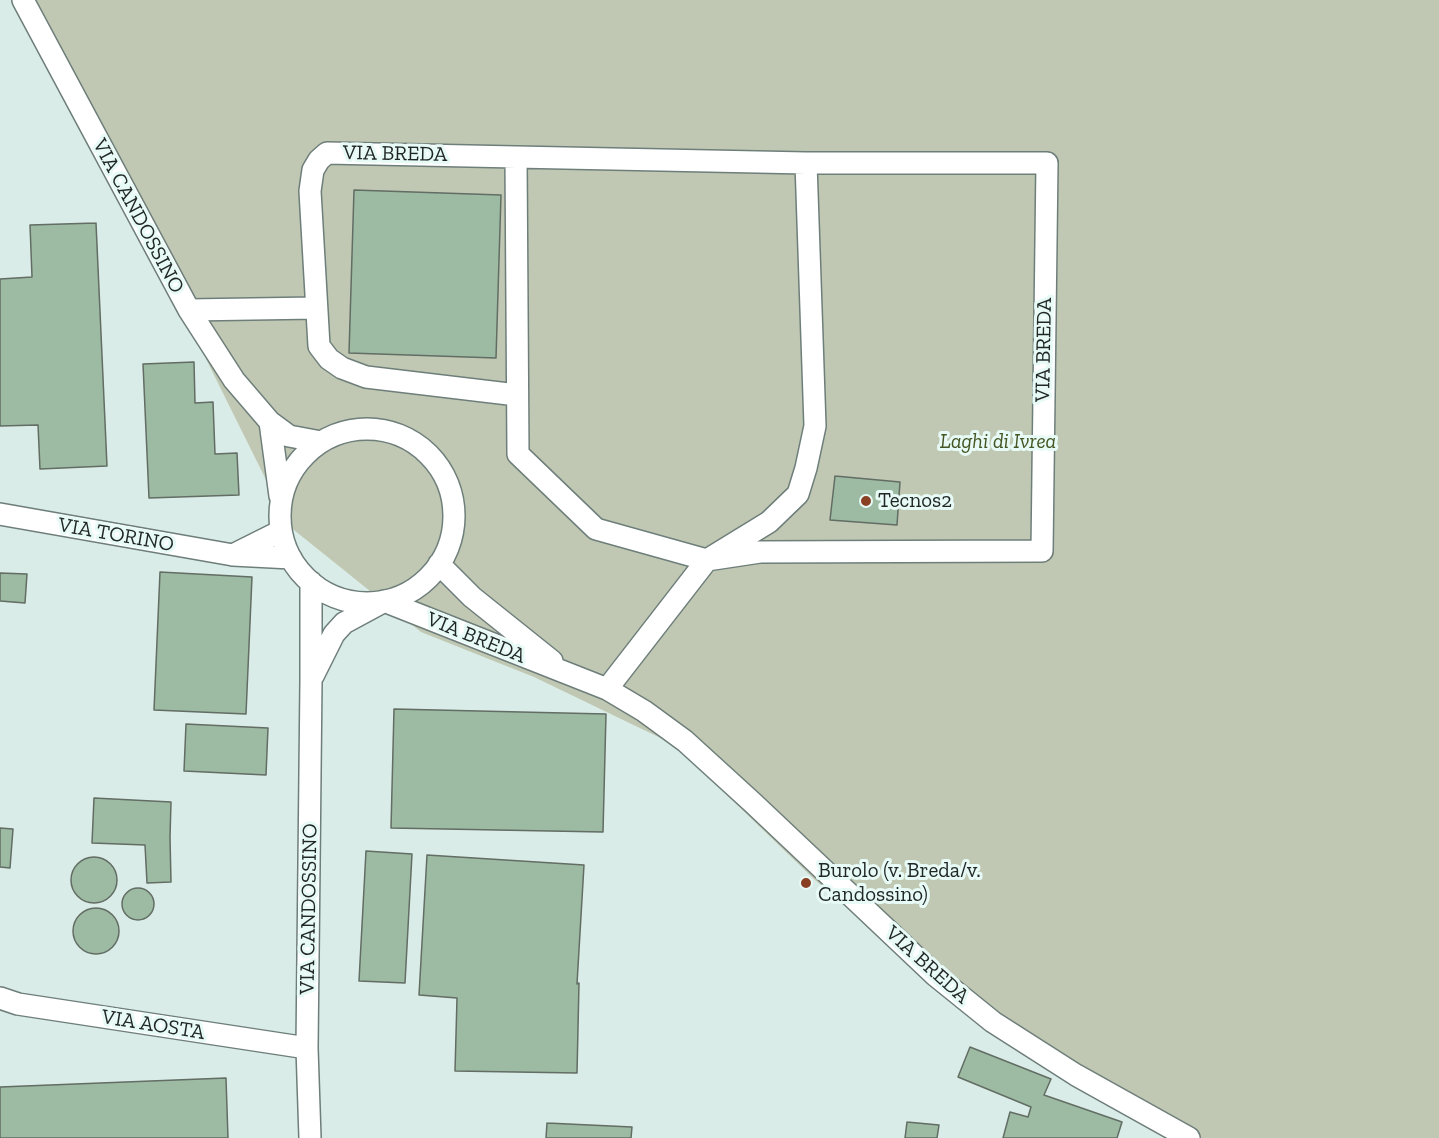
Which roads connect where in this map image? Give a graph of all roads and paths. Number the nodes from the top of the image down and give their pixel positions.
1 (23, 0) edge
2 (516, 157) junction
3 (806, 163) junction
4 (316, 308) junction
5 (189, 310) junction
6 (517, 395) junction
7 (270, 422) junction
8 (321, 442) junction
9 (281, 501) junction
10 (0, 514) edge
11 (281, 531) junction
12 (233, 555) junction
13 (291, 558) junction
14 (707, 560) junction
15 (439, 564) junction
16 (310, 582) junction
17 (384, 601) junction
18 (568, 674) junction
19 (311, 680) junction
20 (607, 689) junction
21 (0, 998) edge
22 (307, 1048) junction
23 (310, 1138) edge
24 (1189, 1138) edge

1 - 5 street, VIA CANDOSSINO
2 - 3 street, VIA BREDA
2 - 4 street, VIA BREDA
2 - 6 street, VIA BREDA
3 - 14 street
3 - 14 street, VIA BREDA
4 - 5 street
4 - 6 street, VIA BREDA
5 - 7 street, VIA CANDOSSINO
6 - 14 street, VIA BREDA
7 - 8 street, VIA CANDOSSINO
7 - 9 street
8 - 9 street
8 - 15 street
9 - 11 street
10 - 12 street, VIA TORINO
11 - 12 street
11 - 13 street
12 - 13 street, VIA TORINO
13 - 16 street
14 - 20 street
15 - 17 street
15 - 18 street, VIA BREDA
16 - 17 street
16 - 19 street, VIA CANDOSSINO
17 - 18 street, VIA BREDA
17 - 19 street, VIA CANDOSSINO
18 - 20 street, VIA BREDA
19 - 22 street, VIA CANDOSSINO
20 - 24 street, VIA BREDA
21 - 22 street, VIA AOSTA
22 - 23 street, VIA CANDOSSINO

